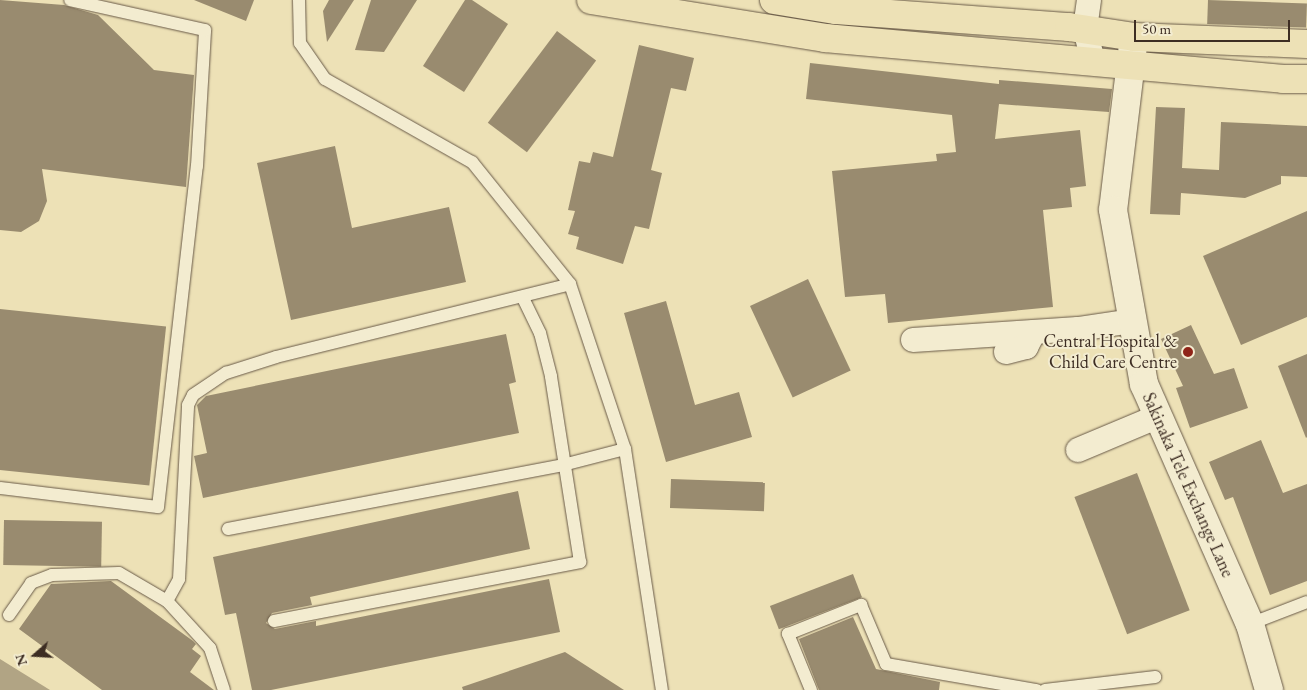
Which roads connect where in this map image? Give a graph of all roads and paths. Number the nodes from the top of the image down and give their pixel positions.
1 (70, 0) edge
2 (299, 0) edge
3 (591, 0) edge
4 (774, 0) edge
5 (1089, 0) edge
6 (839, 5) edge
7 (1077, 28) junction
8 (1134, 37) junction
9 (825, 38) junction
10 (1307, 44) edge
11 (1093, 60) junction
12 (1131, 64) junction
13 (1307, 79) edge
14 (570, 284) junction
15 (523, 298) junction
16 (1133, 321) junction
17 (1034, 332) junction
18 (913, 340) dead end
19 (1006, 352) dead end
20 (1159, 416) junction
21 (625, 449) junction
22 (1078, 450) dead end
23 (563, 465) junction
24 (0, 488) edge
25 (228, 529) dead end
26 (167, 601) junction
27 (1307, 602) edge
28 (9, 615) dead end
29 (274, 621) dead end
30 (1250, 624) junction
31 (1155, 677) dead end
32 (224, 690) edge
33 (662, 690) edge
34 (811, 690) edge
35 (1037, 690) edge
36 (1045, 690) edge
37 (1269, 690) edge

1 - 24 lane
2 - 14 lane
3 - 9 main road
4 - 6 main road
5 - 7 street
6 - 7 main road
6 - 9 street
7 - 8 main road
7 - 11 street
8 - 10 main road
8 - 12 street, Sakinaka Tele Exchange Lane
9 - 11 main road
11 - 12 main road
12 - 13 main road
12 - 16 street, Sakinaka Tele Exchange Lane
14 - 15 lane
14 - 21 lane
15 - 23 lane
15 - 26 lane
16 - 17 street
16 - 20 street, Sakinaka Tele Exchange Lane
17 - 18 street
17 - 19 street
20 - 22 street
20 - 30 street, Sakinaka Tele Exchange Lane
21 - 23 lane
21 - 33 lane
23 - 25 lane
23 - 29 lane
26 - 28 lane
26 - 32 lane
27 - 30 lane
30 - 37 street, Sakinaka Tele Exchange Lane
31 - 36 lane
34 - 35 lane

